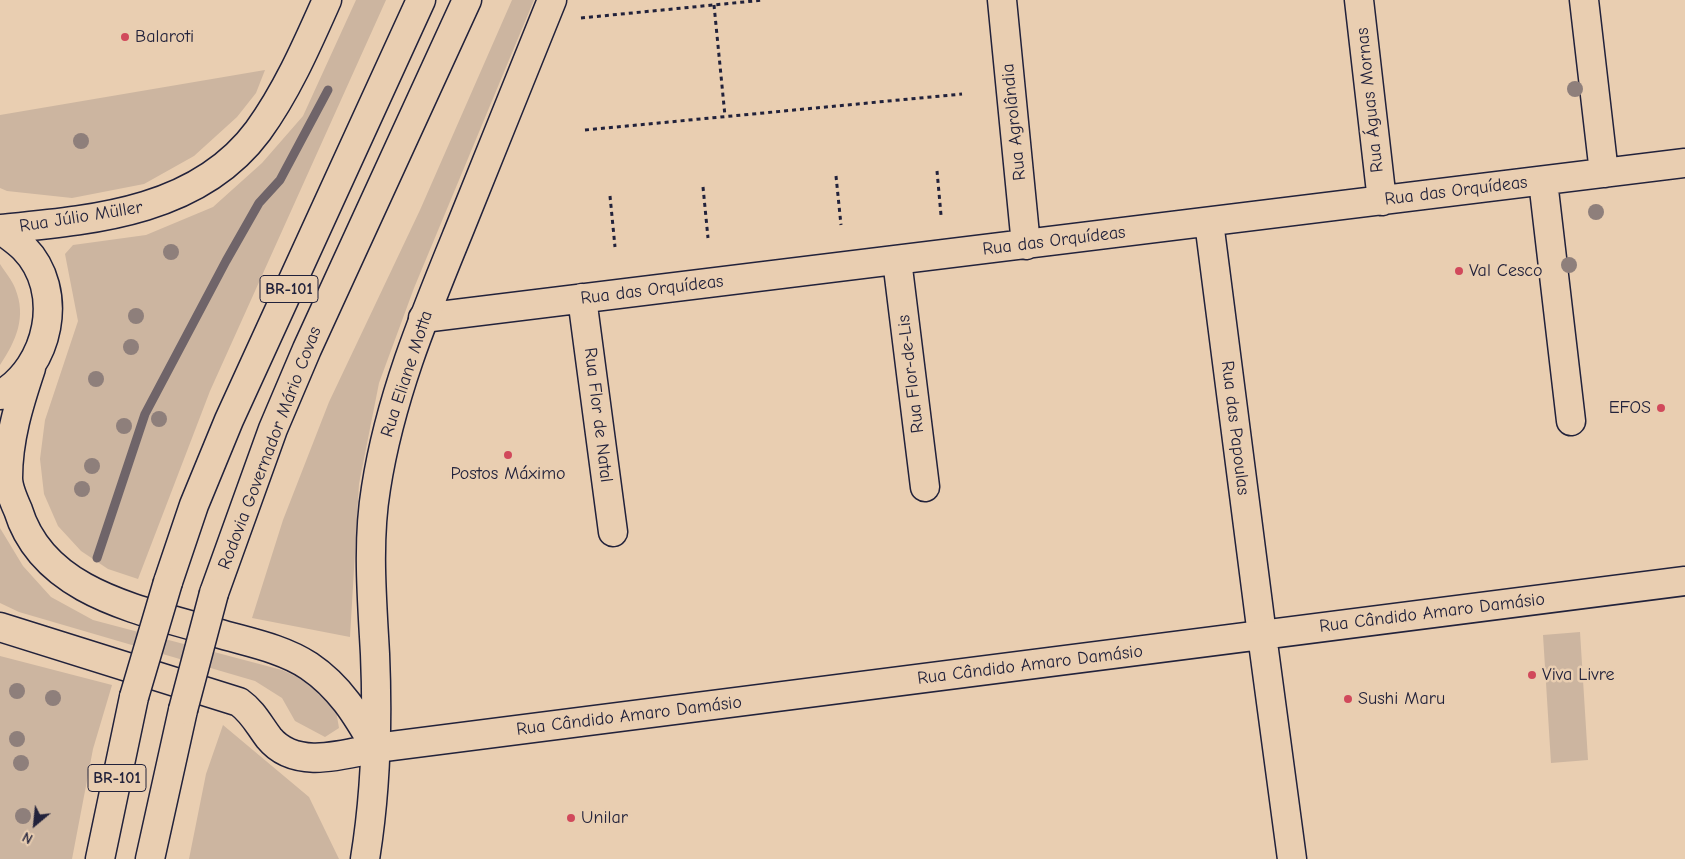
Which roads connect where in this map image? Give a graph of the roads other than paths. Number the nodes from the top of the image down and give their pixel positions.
1 (327, 0) edge
2 (421, 0) edge
3 (467, 0) edge
4 (552, 0) edge
5 (1002, 0) edge
6 (1359, 0) edge
7 (1584, 0) edge
8 (1685, 163) edge
9 (1604, 173) junction
10 (1543, 181) junction
11 (1382, 201) junction
12 (1209, 222) junction
13 (0, 229) edge
14 (1026, 245) junction
15 (897, 260) junction
16 (582, 298) junction
17 (423, 318) junction
18 (31, 368) junction
19 (0, 395) edge
20 (1571, 422) dead end
21 (925, 487) dead end
22 (613, 532) dead end
23 (1685, 581) edge
24 (0, 627) edge
25 (1262, 635) junction
26 (376, 748) junction
27 (100, 859) edge
28 (150, 859) edge
29 (365, 859) edge
30 (1292, 859) edge

1 - 13 main road, Rua Júlio Müller
2 - 27 main road, BR-101, bridge
3 - 28 main road, Rodovia Governador Mário Covas / BR-101, bridge
4 - 17 main road, Rua Eliane Motta
5 - 14 main road, Rua Agrolândia
6 - 11 main road, Rua Águas Mornas
7 - 9 main road
8 - 9 main road, Rua das Orquídeas
9 - 10 main road, Rua das Orquídeas
10 - 11 main road, Rua das Orquídeas
10 - 20 main road
11 - 12 main road, Rua das Orquídeas
12 - 14 main road, Rua das Orquídeas
12 - 25 main road, Rua das Papoulas
13 - 18 main road
14 - 15 main road, Rua das Orquídeas
15 - 16 main road, Rua das Orquídeas
15 - 21 main road, Rua Flor-de-Lis
16 - 17 main road, Rua das Orquídeas
16 - 22 main road, Rua Flor de Natal
17 - 26 main road, Rua Eliane Motta
18 - 19 main road
18 - 26 main road
23 - 25 main road, Rua Cândido Amaro Damásio
24 - 26 main road, Rua Cândido Amaro Damásio
25 - 26 main road, Rua Cândido Amaro Damásio
25 - 30 main road, Rua das Papoulas
26 - 29 main road, Rua Eliane Motta

